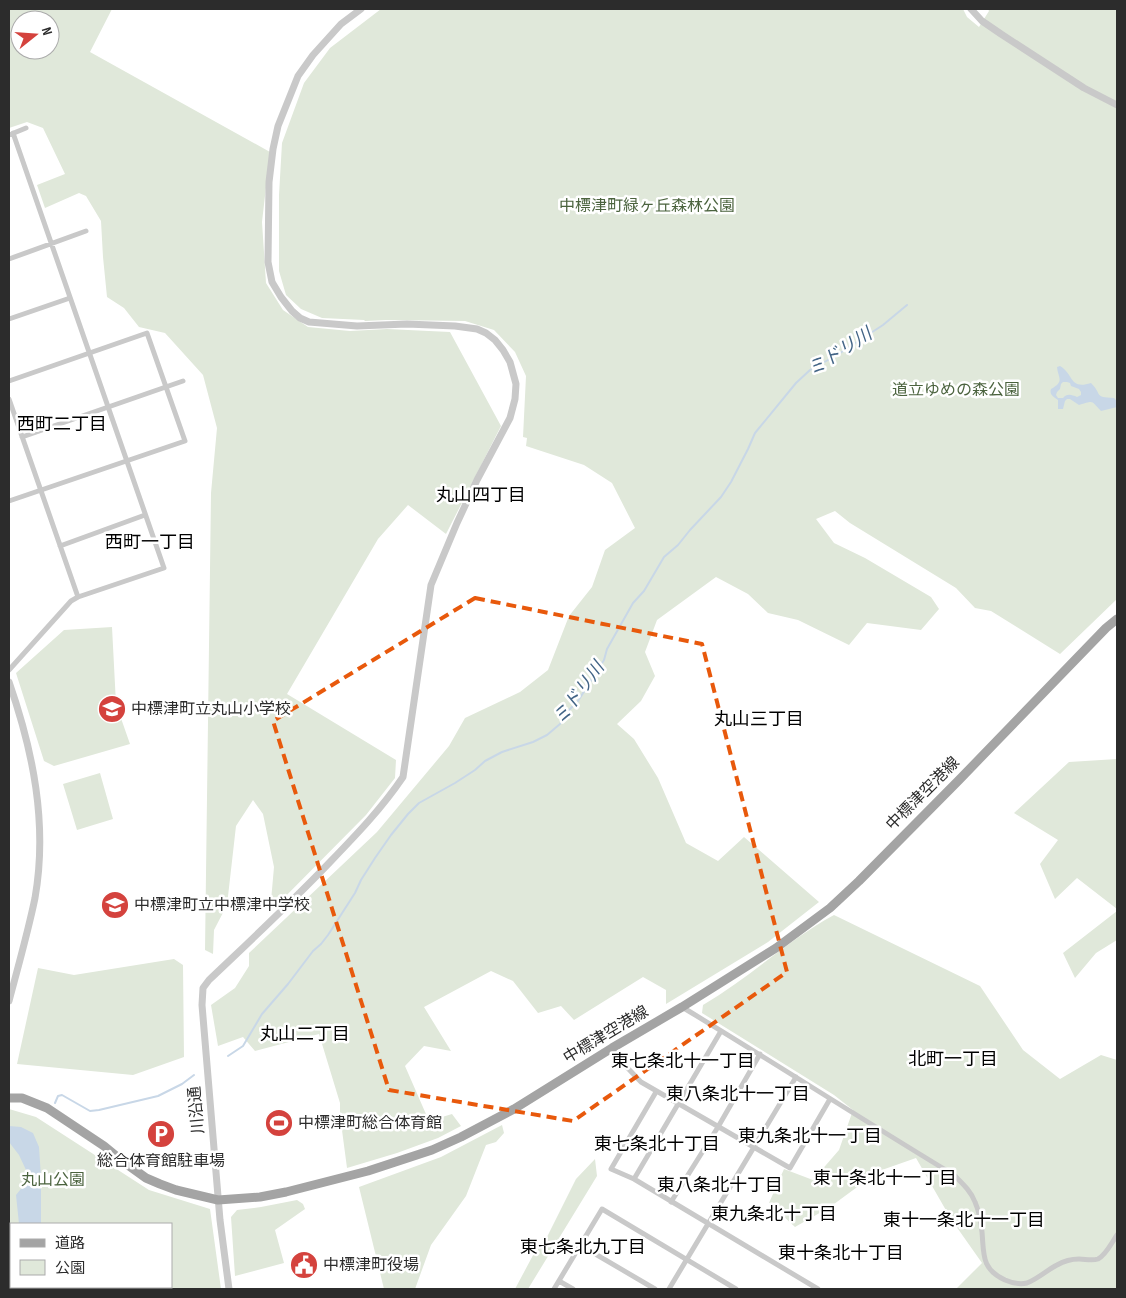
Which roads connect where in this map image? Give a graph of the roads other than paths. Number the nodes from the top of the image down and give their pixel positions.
1 (361, 9) edge
2 (971, 9) edge
3 (1117, 105) edge
4 (26, 128) dead end
5 (11, 134) edge
6 (86, 231) dead end
7 (50, 244) junction
8 (9, 259) edge
9 (70, 298) junction
10 (9, 319) edge
11 (89, 353) junction
12 (183, 380) dead end
13 (9, 381) edge
14 (166, 386) junction
15 (9, 399) edge
16 (107, 407) junction
17 (22, 436) junction
18 (126, 460) junction
19 (41, 491) junction
20 (9, 501) edge
21 (145, 515) junction
22 (60, 546) junction
23 (78, 597) junction
24 (1117, 619) edge
25 (9, 670) edge
26 (9, 682) edge
27 (9, 1000) edge
28 (682, 1007) junction
29 (722, 1031) junction
30 (612, 1048) junction
31 (760, 1054) junction
32 (796, 1077) junction
33 (656, 1092) junction
34 (9, 1098) edge
35 (830, 1099) junction
36 (679, 1104) junction
37 (718, 1127) junction
38 (754, 1147) junction
39 (634, 1179) junction
40 (218, 1200) junction
41 (672, 1202) junction
42 (708, 1224) junction
43 (1117, 1235) edge
44 (580, 1245) junction
45 (687, 1260) junction
46 (559, 1281) junction
47 (229, 1289) edge
48 (554, 1289) edge
49 (573, 1289) edge
50 (655, 1289) edge
51 (669, 1289) edge
52 (736, 1289) edge
53 (816, 1289) edge

1 - 40 street, 川沿通
2 - 3 street
4 - 5 street
5 - 7 street
6 - 7 street
7 - 8 street
7 - 9 street
9 - 10 street
9 - 11 street
11 - 13 street
11 - 14 street
11 - 16 street
12 - 14 street
14 - 16 street
14 - 18 street
15 - 17 street
16 - 17 street
16 - 18 street
17 - 19 street
18 - 19 street
18 - 21 street
19 - 20 street
19 - 22 street
21 - 22 street
21 - 23 street
22 - 23 street
23 - 25 street
24 - 28 main road, 中標津空港線
26 - 27 street
28 - 29 street
28 - 30 main road, 中標津空港線
29 - 31 street
29 - 36 street
30 - 33 street
30 - 40 main road, 中標津空港線
31 - 32 street
31 - 37 street
32 - 35 street
32 - 38 street
33 - 36 street
33 - 39 street
34 - 40 main road, 中標津空港線
35 - 38 street
35 - 43 street
36 - 37 street
36 - 39 street
37 - 38 street
37 - 41 street
38 - 42 street
39 - 41 street
40 - 47 street, 川沿通
41 - 42 street
42 - 45 street
42 - 53 street
44 - 45 street
44 - 46 street
44 - 50 street
45 - 51 street
45 - 52 street
46 - 48 street
46 - 49 street

